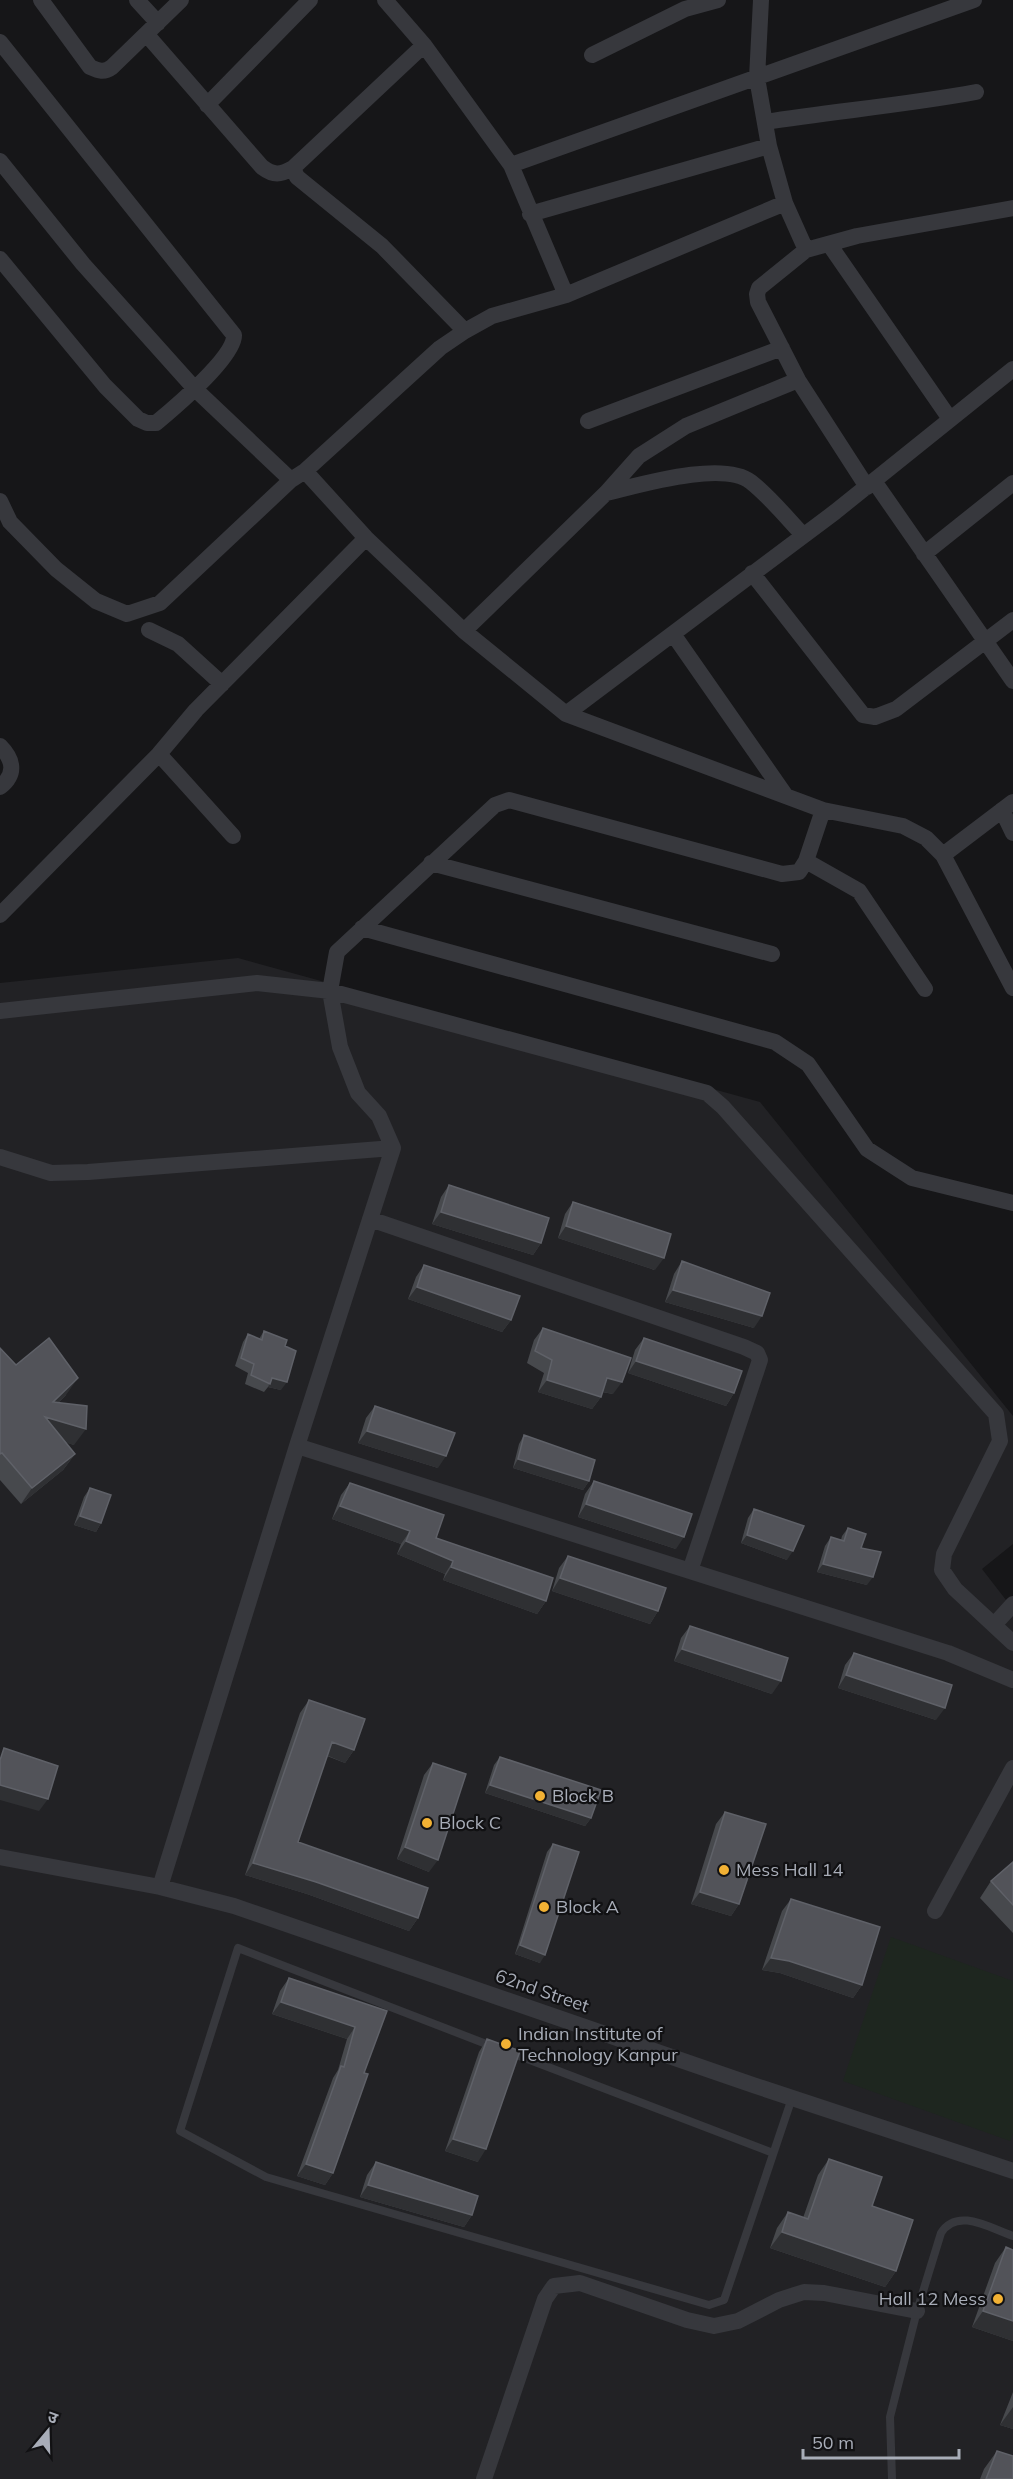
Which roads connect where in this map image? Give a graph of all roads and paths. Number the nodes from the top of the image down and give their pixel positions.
1 (41, 0) edge
2 (137, 0) edge
3 (181, 0) edge
4 (310, 0) edge
5 (718, 0) edge
6 (761, 0) edge
7 (974, 0) edge
8 (391, 2) edge
9 (152, 29) junction
10 (0, 42) edge
11 (424, 45) junction
12 (592, 55) dead end
13 (757, 78) junction
14 (976, 92) dead end
15 (207, 105) junction
16 (765, 122) junction
17 (769, 147) junction
18 (0, 161) edge
19 (511, 165) junction
20 (293, 168) junction
21 (785, 203) junction
22 (1013, 208) edge
23 (530, 214) junction
24 (829, 244) junction
25 (806, 250) junction
26 (0, 259) edge
27 (566, 295) junction
28 (465, 331) junction
29 (782, 348) junction
30 (1013, 369) edge
31 (798, 380) junction
32 (195, 389) junction
33 (950, 419) junction
34 (588, 421) dead end
35 (298, 476) junction
36 (1013, 483) edge
37 (870, 484) junction
38 (606, 493) junction
39 (0, 501) edge
40 (5, 523) edge
41 (803, 535) junction
42 (366, 538) junction
43 (924, 554) junction
44 (752, 573) junction
45 (1013, 620) edge
46 (149, 630) dead end
47 (464, 632) junction
48 (673, 634) junction
49 (985, 642) junction
50 (1013, 681) edge
51 (222, 684) junction
52 (566, 714) junction
53 (0, 746) edge
54 (159, 754) junction
55 (0, 787) edge
56 (786, 796) junction
57 (1008, 806) edge
58 (823, 810) junction
59 (1013, 833) edge
60 (233, 836) dead end
61 (943, 855) junction
62 (806, 861) junction
63 (431, 863) junction
64 (0, 915) edge
65 (362, 928) junction
66 (772, 954) dead end
67 (1013, 988) edge
68 (925, 989) dead end
69 (330, 991) junction
70 (0, 1011) edge
71 (393, 1148) junction
72 (0, 1157) edge
73 (1013, 1203) edge
74 (370, 1219) junction
75 (297, 1446) junction
76 (690, 1571) junction
77 (1013, 1604) edge
78 (994, 1625) junction
79 (1013, 1643) edge
80 (1013, 1680) edge
81 (1013, 1768) edge
82 (0, 1857) edge
83 (160, 1887) junction
84 (935, 1911) dead end
85 (792, 2098) junction
86 (773, 2154) junction
87 (1013, 2171) edge
88 (1013, 2236) edge
89 (917, 2311) junction
90 (484, 2479) edge
91 (892, 2479) edge

1 - 9 street
2 - 9 street
3 - 9 street
4 - 15 street
5 - 12 street
6 - 13 street
7 - 13 street
8 - 11 street
9 - 15 street
10 - 32 street
11 - 19 street
11 - 20 street
13 - 16 street
13 - 19 street
14 - 16 street
15 - 20 street
16 - 17 street
17 - 21 street
17 - 23 street
18 - 32 street
19 - 23 street
20 - 28 street
21 - 25 street
21 - 27 street
22 - 24 street
23 - 27 street
24 - 25 street
24 - 33 street
25 - 29 street
26 - 32 street
27 - 28 street
28 - 35 street
29 - 31 street
29 - 34 street
30 - 33 street
31 - 37 street
31 - 38 street
32 - 35 street
33 - 37 street
35 - 40 street
35 - 42 street
36 - 43 street
37 - 41 street
37 - 43 street
38 - 41 street
38 - 47 street
39 - 40 street
41 - 44 street
42 - 47 street
42 - 51 street
43 - 49 street
44 - 48 street
44 - 49 street
45 - 49 street
46 - 51 street
47 - 52 street
48 - 52 street
48 - 56 street
49 - 50 street
51 - 54 street
52 - 56 street
53 - 55 street
54 - 60 street
54 - 64 street
56 - 58 street
57 - 59 street
57 - 61 street
58 - 61 street
58 - 62 street
61 - 67 street
62 - 63 street
62 - 68 street
63 - 65 street
63 - 66 street
65 - 69 street
65 - 73 street
69 - 70 street
69 - 71 street
69 - 78 street
71 - 72 street
71 - 74 street
74 - 75 street
74 - 76 street
75 - 76 street
75 - 83 street
76 - 80 street
77 - 78 street
78 - 79 street
81 - 84 street
82 - 83 street, 62nd Street
83 - 85 street, 62nd Street
85 - 86 lane
85 - 87 street, 62nd Street
86 - 86 lane
88 - 89 lane
89 - 90 street
89 - 91 lane

